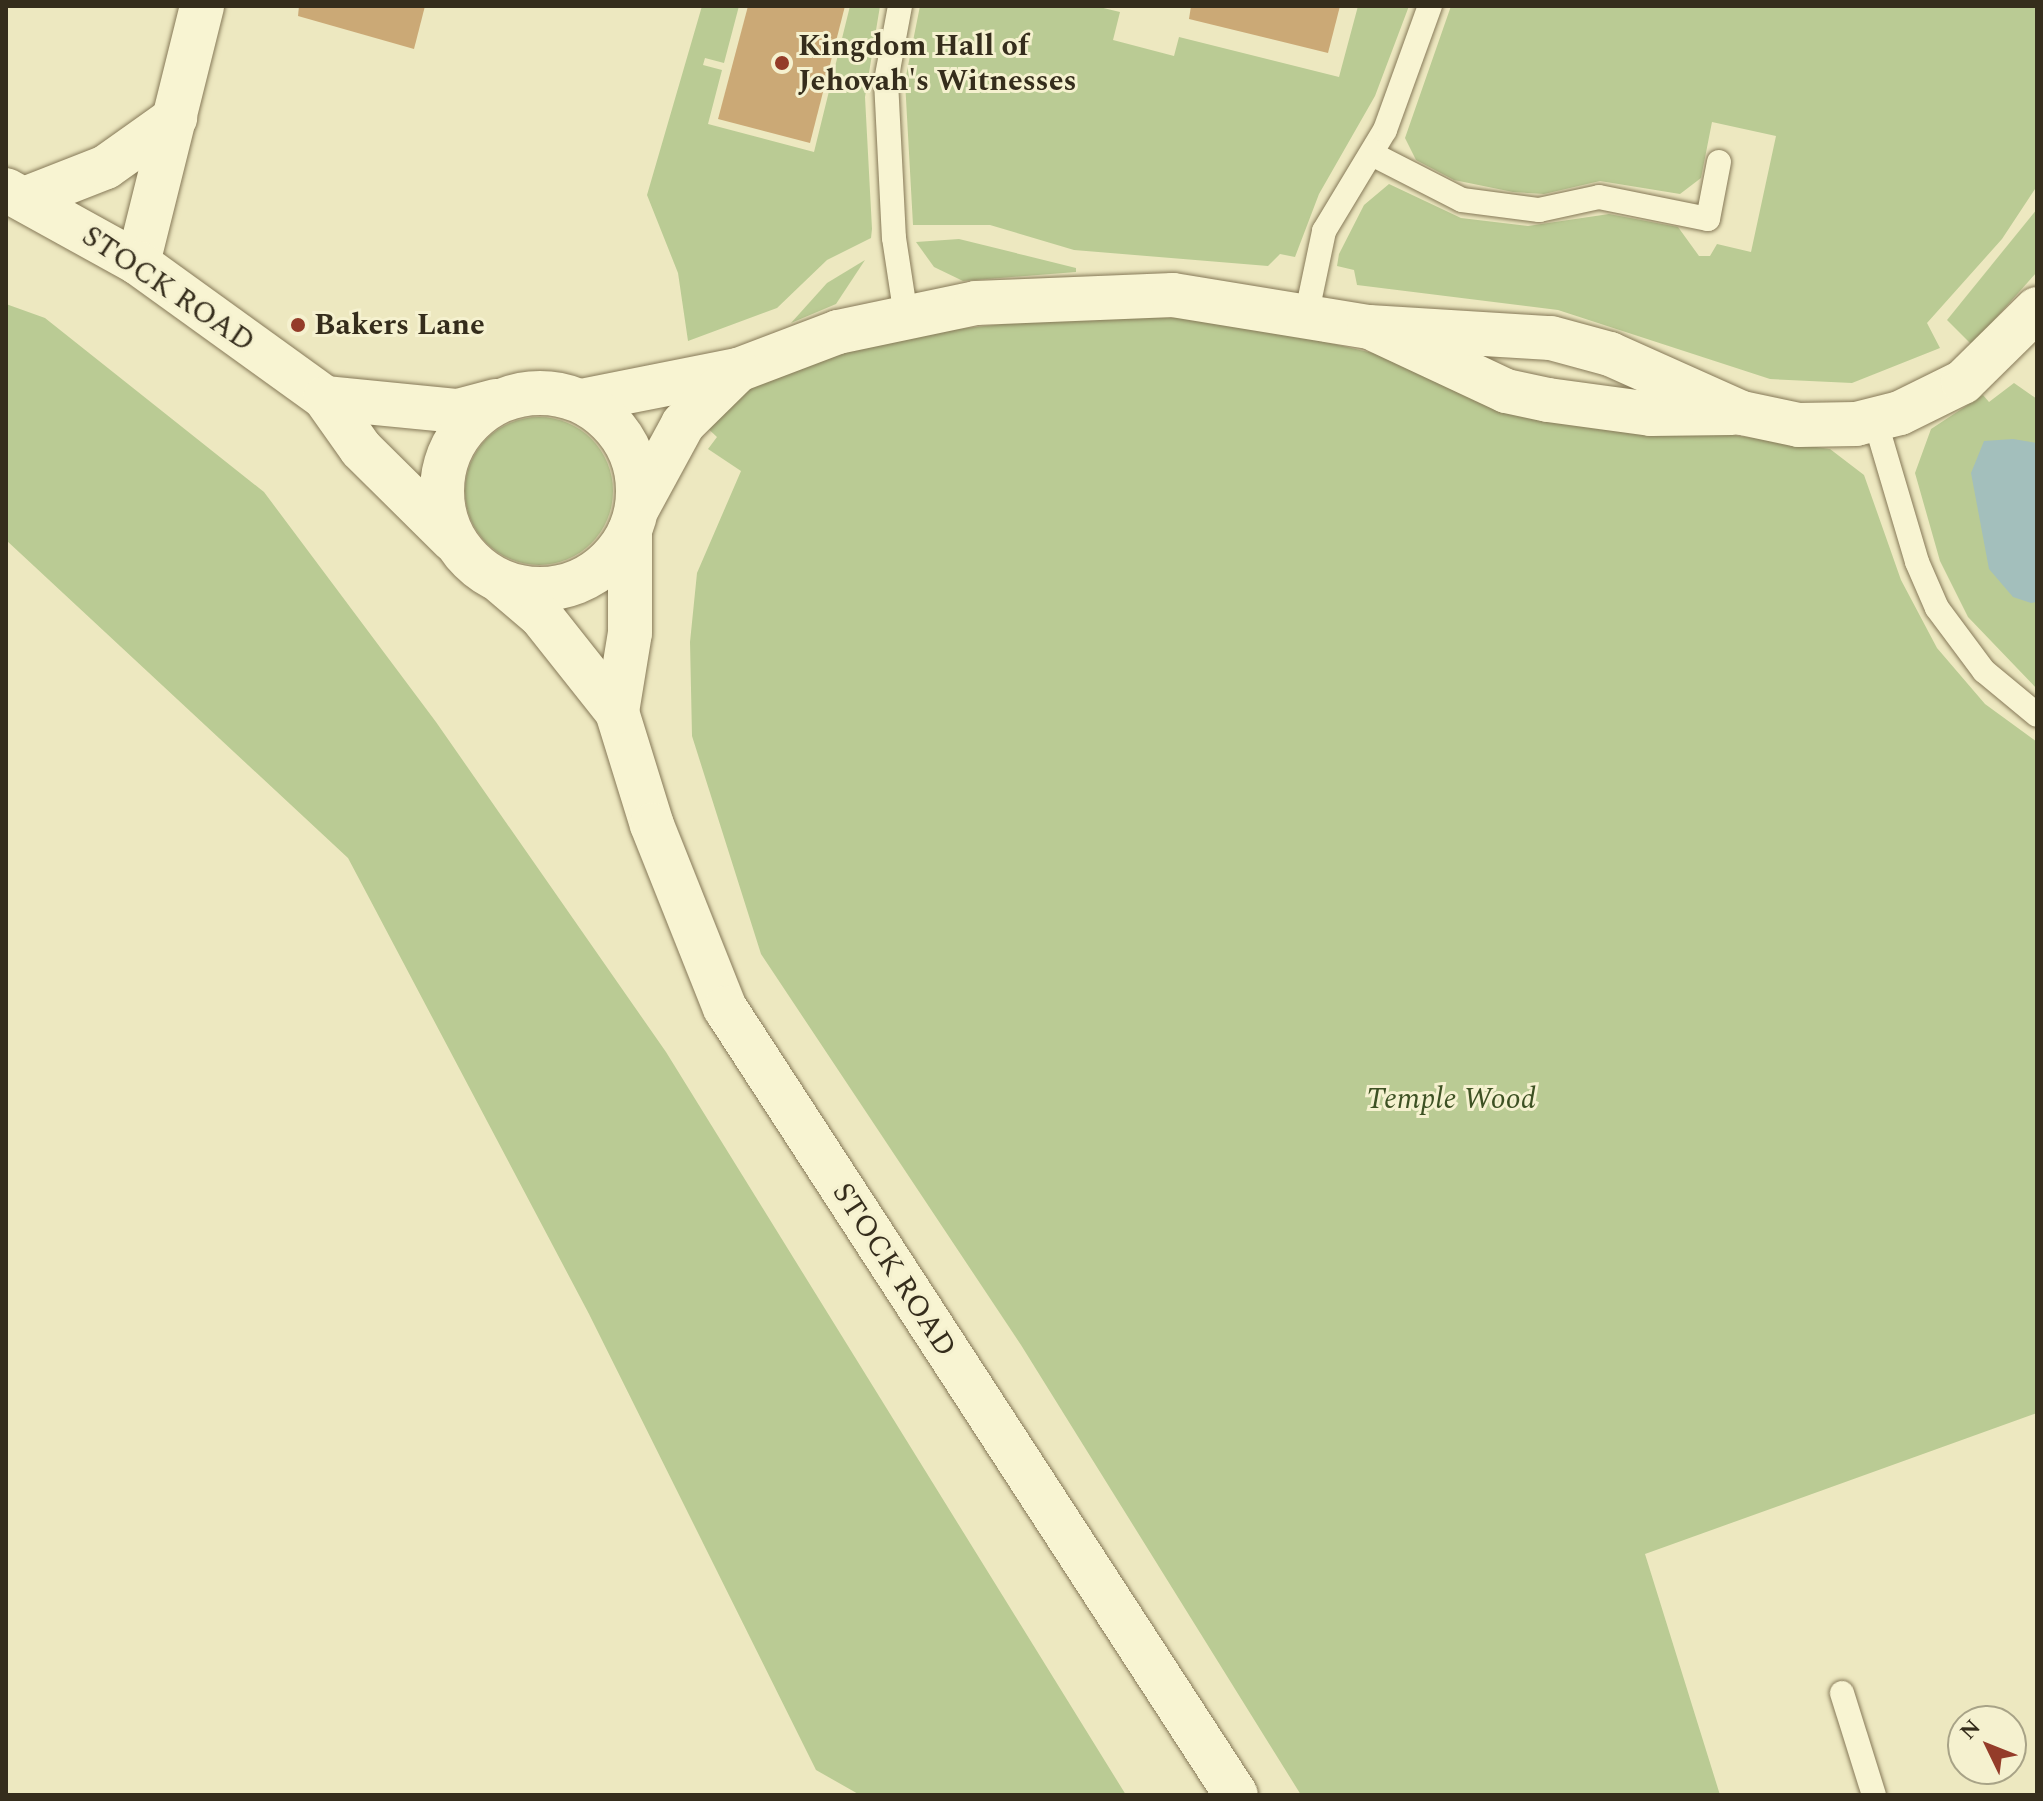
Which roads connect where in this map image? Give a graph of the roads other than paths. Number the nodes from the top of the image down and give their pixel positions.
1 (202, 6) edge
2 (900, 6) edge
3 (1430, 6) edge
4 (175, 118) junction
5 (1372, 154) junction
6 (1719, 162) dead end
7 (16, 194) edge
8 (138, 263) junction
9 (2037, 309) edge
10 (1307, 312) junction
11 (906, 316) junction
12 (1369, 327) junction
13 (738, 370) junction
14 (325, 398) junction
15 (505, 399) junction
16 (581, 401) junction
17 (1742, 413) junction
18 (1875, 420) junction
19 (634, 519) junction
20 (454, 540) junction
21 (501, 582) junction
22 (617, 712) junction
23 (2037, 715) edge
24 (1842, 1693) dead end
25 (1236, 1795) edge
26 (1874, 1795) edge

1 - 4 main road
2 - 11 lane
3 - 5 lane
4 - 7 main road
4 - 8 main road
5 - 6 lane
5 - 10 lane
7 - 8 main road, STOCK ROAD
8 - 14 main road, STOCK ROAD
9 - 18 main road
10 - 11 main road
10 - 12 main road
11 - 13 main road
12 - 17 main road
12 - 17 main road
13 - 16 main road
13 - 19 main road
14 - 15 main road
14 - 20 main road, STOCK ROAD
15 - 16 main road
15 - 20 main road
16 - 19 main road
17 - 18 main road
18 - 23 lane
19 - 21 main road
19 - 22 main road, STOCK ROAD
20 - 21 main road
21 - 22 main road, STOCK ROAD
22 - 25 main road, STOCK ROAD
24 - 26 lane

